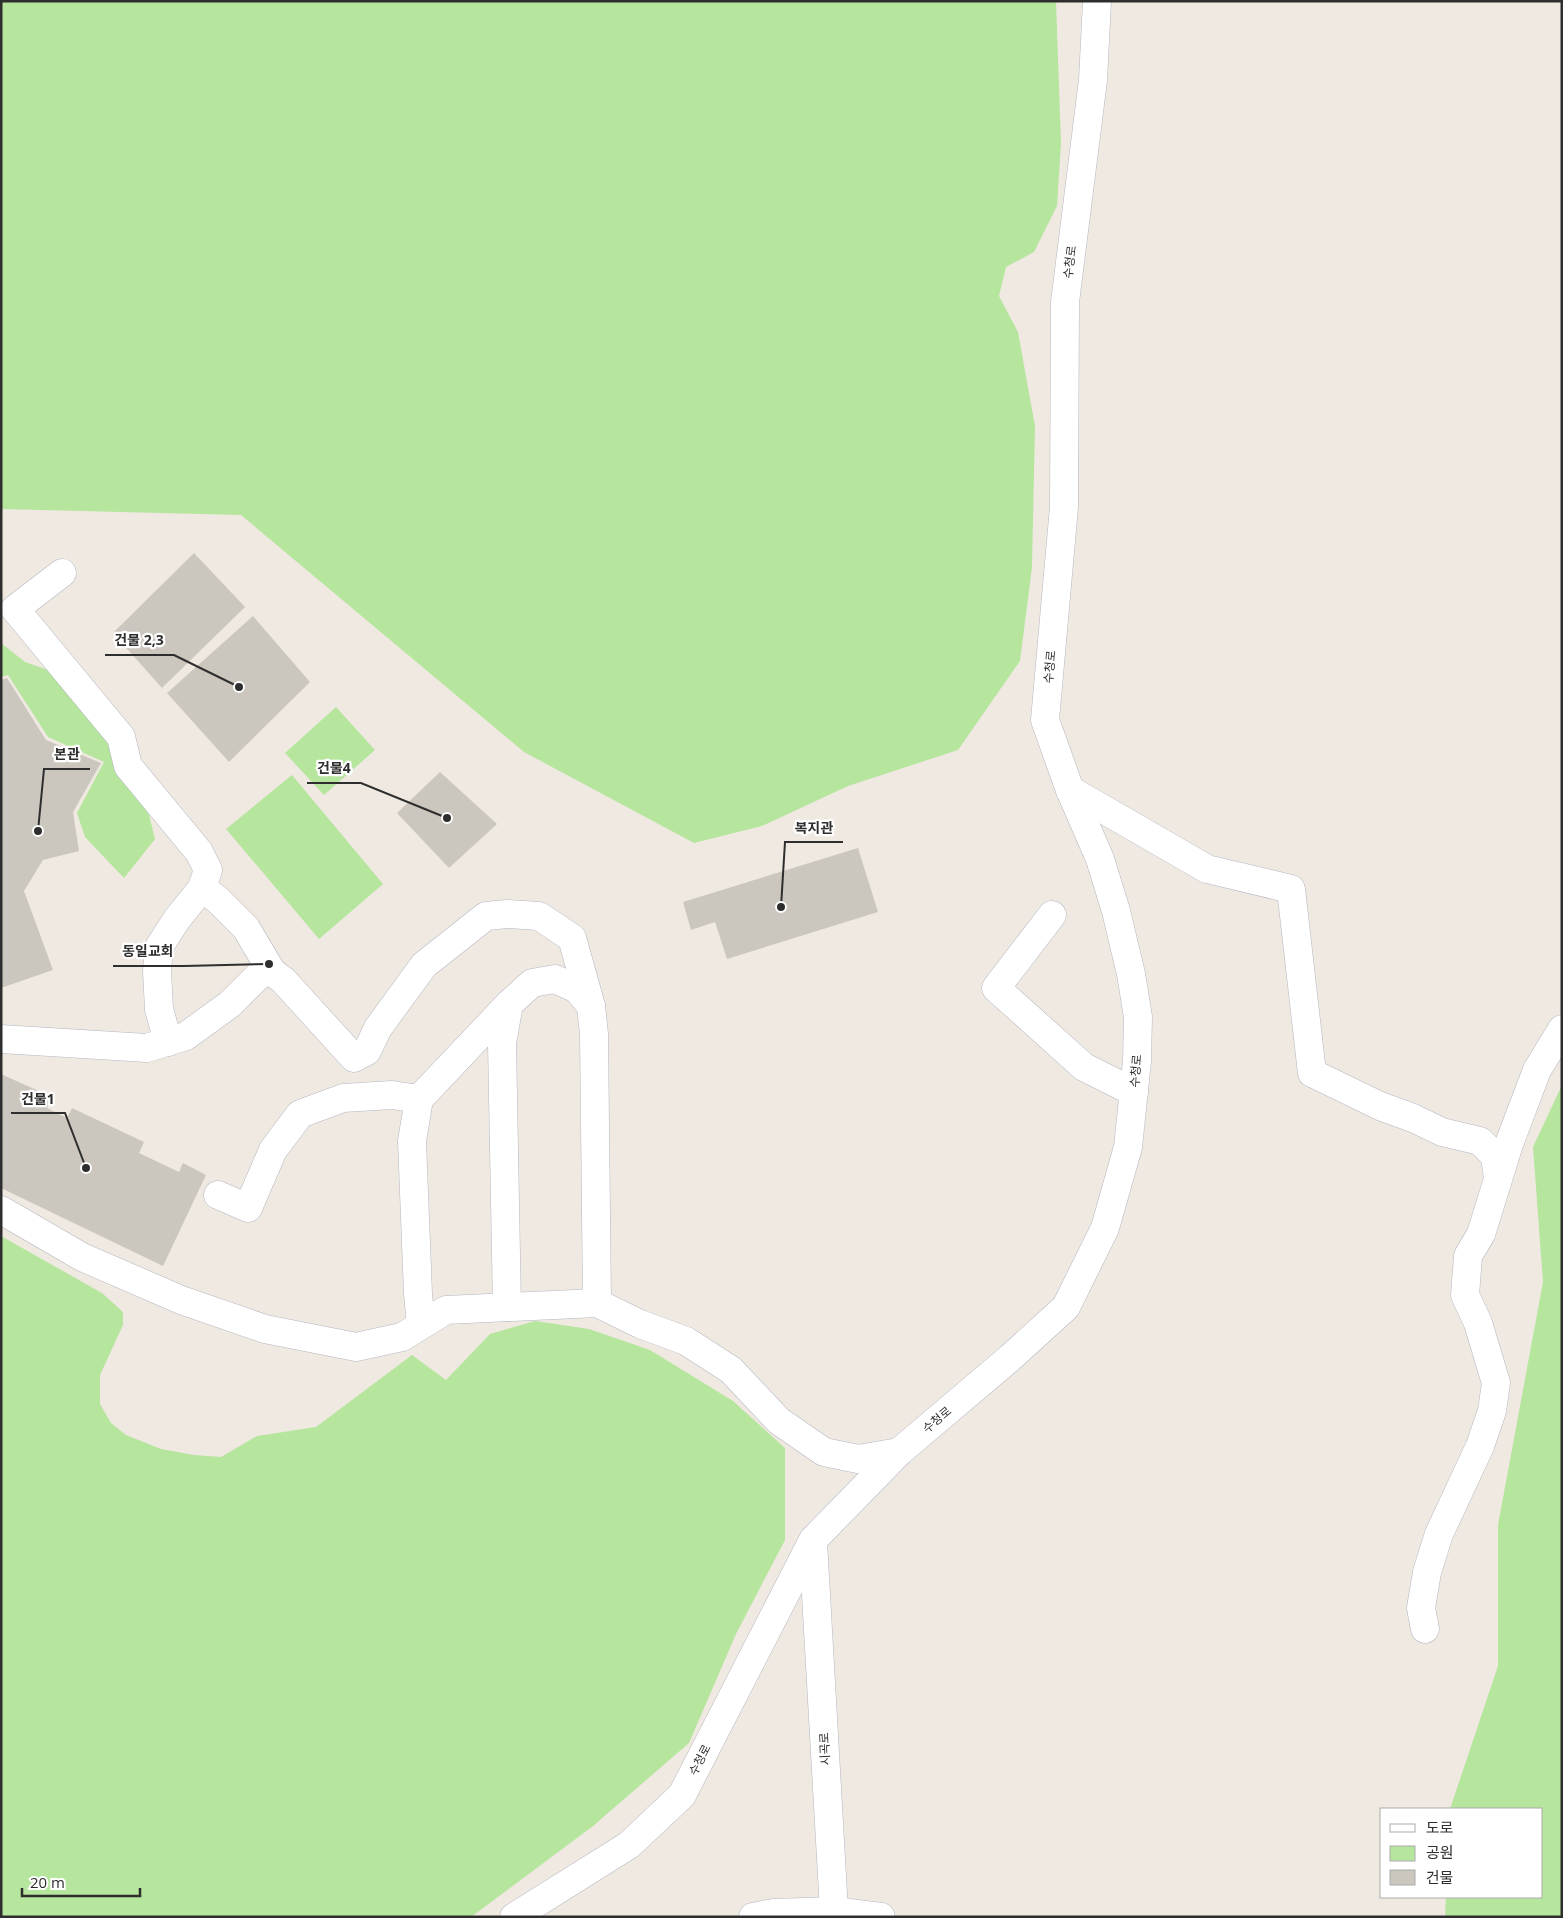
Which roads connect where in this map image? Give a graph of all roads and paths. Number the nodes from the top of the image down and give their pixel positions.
1 (1097, 1) edge
2 (62, 573) dead end
3 (1070, 790) junction
4 (202, 888) junction
5 (1052, 915) dead end
6 (272, 972) junction
7 (509, 1004) junction
8 (591, 1006) junction
9 (1562, 1029) edge
10 (1, 1038) edge
11 (168, 1042) junction
12 (1134, 1092) junction
13 (419, 1098) junction
14 (1498, 1178) junction
15 (218, 1195) dead end
16 (1, 1210) edge
17 (597, 1303) junction
18 (507, 1307) junction
19 (421, 1325) junction
20 (899, 1452) junction
21 (813, 1540) junction
22 (1425, 1630) dead end
23 (834, 1914) edge
24 (514, 1917) edge
25 (753, 1917) edge
26 (881, 1917) edge

1 - 3 street, 수청로
2 - 4 street
3 - 12 street, 수청로
3 - 14 street
4 - 6 street
4 - 11 street
5 - 12 street
6 - 8 street
6 - 11 street
7 - 8 street
7 - 13 street
7 - 18 street
8 - 17 street
9 - 14 street
10 - 11 street
12 - 20 street, 수청로
13 - 15 street
13 - 19 street
14 - 22 street
16 - 19 street
17 - 18 street
17 - 20 street
18 - 19 street
20 - 21 street, 수청로
21 - 23 street, 시곡로
21 - 24 street, 수청로
23 - 25 street
23 - 26 street

